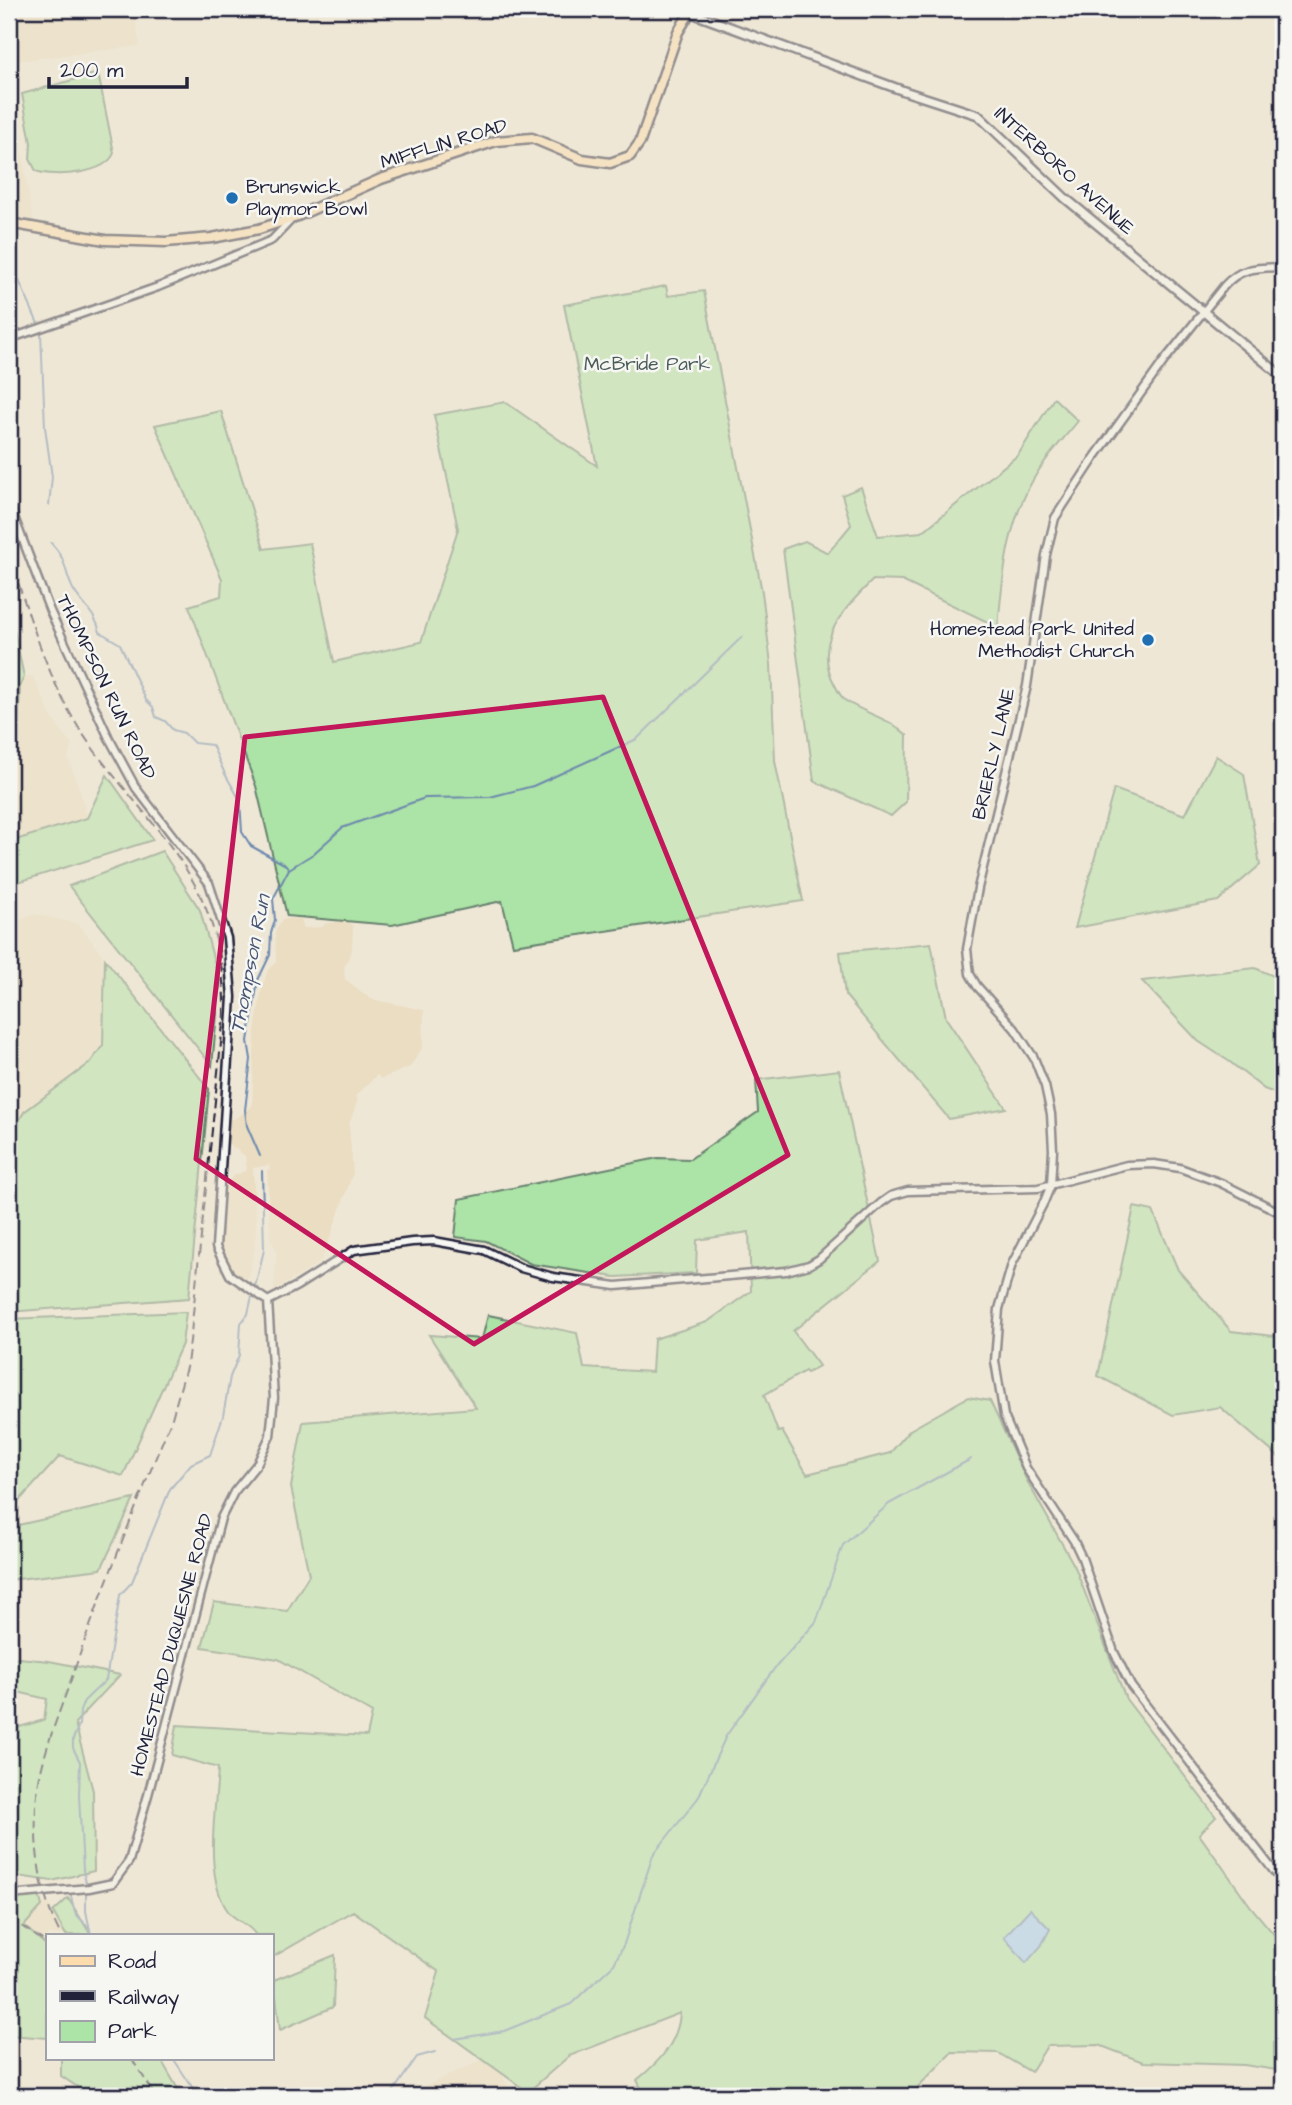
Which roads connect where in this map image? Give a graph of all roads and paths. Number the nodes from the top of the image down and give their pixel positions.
1 (692, 9) edge
2 (293, 218) junction
3 (9, 223) edge
4 (1283, 267) edge
5 (1203, 311) junction
6 (9, 339) edge
7 (1283, 377) edge
8 (9, 504) edge
9 (1051, 1185) junction
10 (1283, 1213) edge
11 (268, 1301) junction
12 (1283, 1883) edge
13 (9, 1895) edge

1 - 2 main road, MIFFLIN ROAD
1 - 5 main road, INTERBORO AVENUE
2 - 3 main road
2 - 6 street, MIFFLIN ROAD
4 - 5 street, BRIERLY LANE
5 - 7 main road, INTERBORO AVENUE
5 - 9 street, BRIERLY LANE
8 - 11 street, THOMPSON RUN ROAD
9 - 10 street
9 - 11 street
9 - 12 street
11 - 13 street, HOMESTEAD DUQUESNE ROAD

